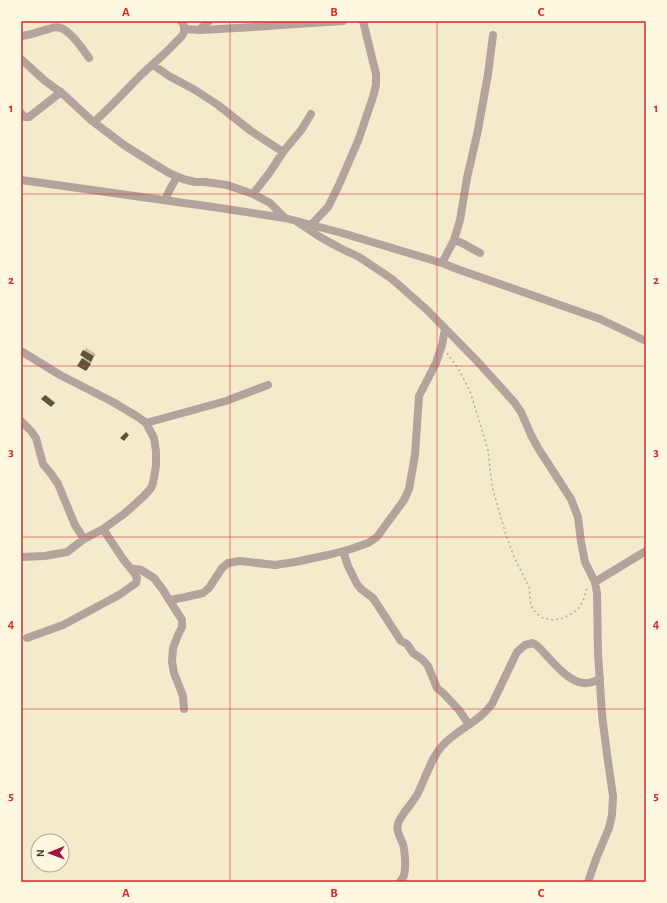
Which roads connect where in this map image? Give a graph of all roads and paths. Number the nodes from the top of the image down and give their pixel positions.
1 (181, 21) edge
2 (209, 21) edge
3 (330, 21) edge
4 (343, 21) edge
5 (363, 21) edge
6 (300, 22) edge
7 (184, 29) junction
8 (199, 30) junction
9 (493, 35) dead end
10 (21, 36) edge
11 (89, 58) dead end
12 (21, 59) edge
13 (153, 65) junction
14 (61, 92) junction
15 (21, 112) edge
16 (311, 114) dead end
17 (94, 122) junction
18 (283, 152) junction
19 (177, 176) junction
20 (21, 180) edge
21 (253, 194) junction
22 (165, 200) junction
23 (285, 218) junction
24 (296, 221) junction
25 (311, 225) junction
26 (454, 240) junction
27 (480, 253) dead end
28 (442, 262) junction
29 (445, 329) junction
30 (646, 341) edge
31 (442, 345) junction
32 (21, 351) edge
33 (268, 385) dead end
34 (21, 422) edge
35 (146, 422) junction
36 (103, 529) junction
37 (84, 539) junction
38 (342, 551) junction
39 (646, 551) edge
40 (21, 557) edge
41 (130, 568) junction
42 (595, 582) junction
43 (170, 600) junction
44 (27, 638) dead end
45 (600, 679) junction
46 (184, 709) dead end
47 (469, 725) junction
48 (400, 882) edge
49 (588, 882) edge

1 - 7 street
2 - 8 street
3 - 4 street
3 - 6 street
5 - 25 street
6 - 8 street
7 - 8 street
7 - 13 street
9 - 26 street
10 - 11 street
12 - 14 street
13 - 17 street
13 - 18 street
14 - 15 street
14 - 17 street
16 - 18 street
17 - 19 street
18 - 21 street
19 - 21 street
19 - 22 street
20 - 22 street
21 - 23 street
22 - 23 street
23 - 24 street
24 - 25 street
24 - 29 street
25 - 28 street
26 - 27 street
26 - 28 street
28 - 30 street
29 - 31 street
29 - 42 street
31 - 38 street
31 - 42 path
32 - 35 street
33 - 35 street
34 - 37 street
35 - 36 street
36 - 37 street
36 - 41 street
37 - 40 street
38 - 43 street
38 - 47 street
39 - 42 street
41 - 43 street
41 - 44 street
42 - 45 street
43 - 46 street
45 - 47 street
45 - 49 street
47 - 48 street

